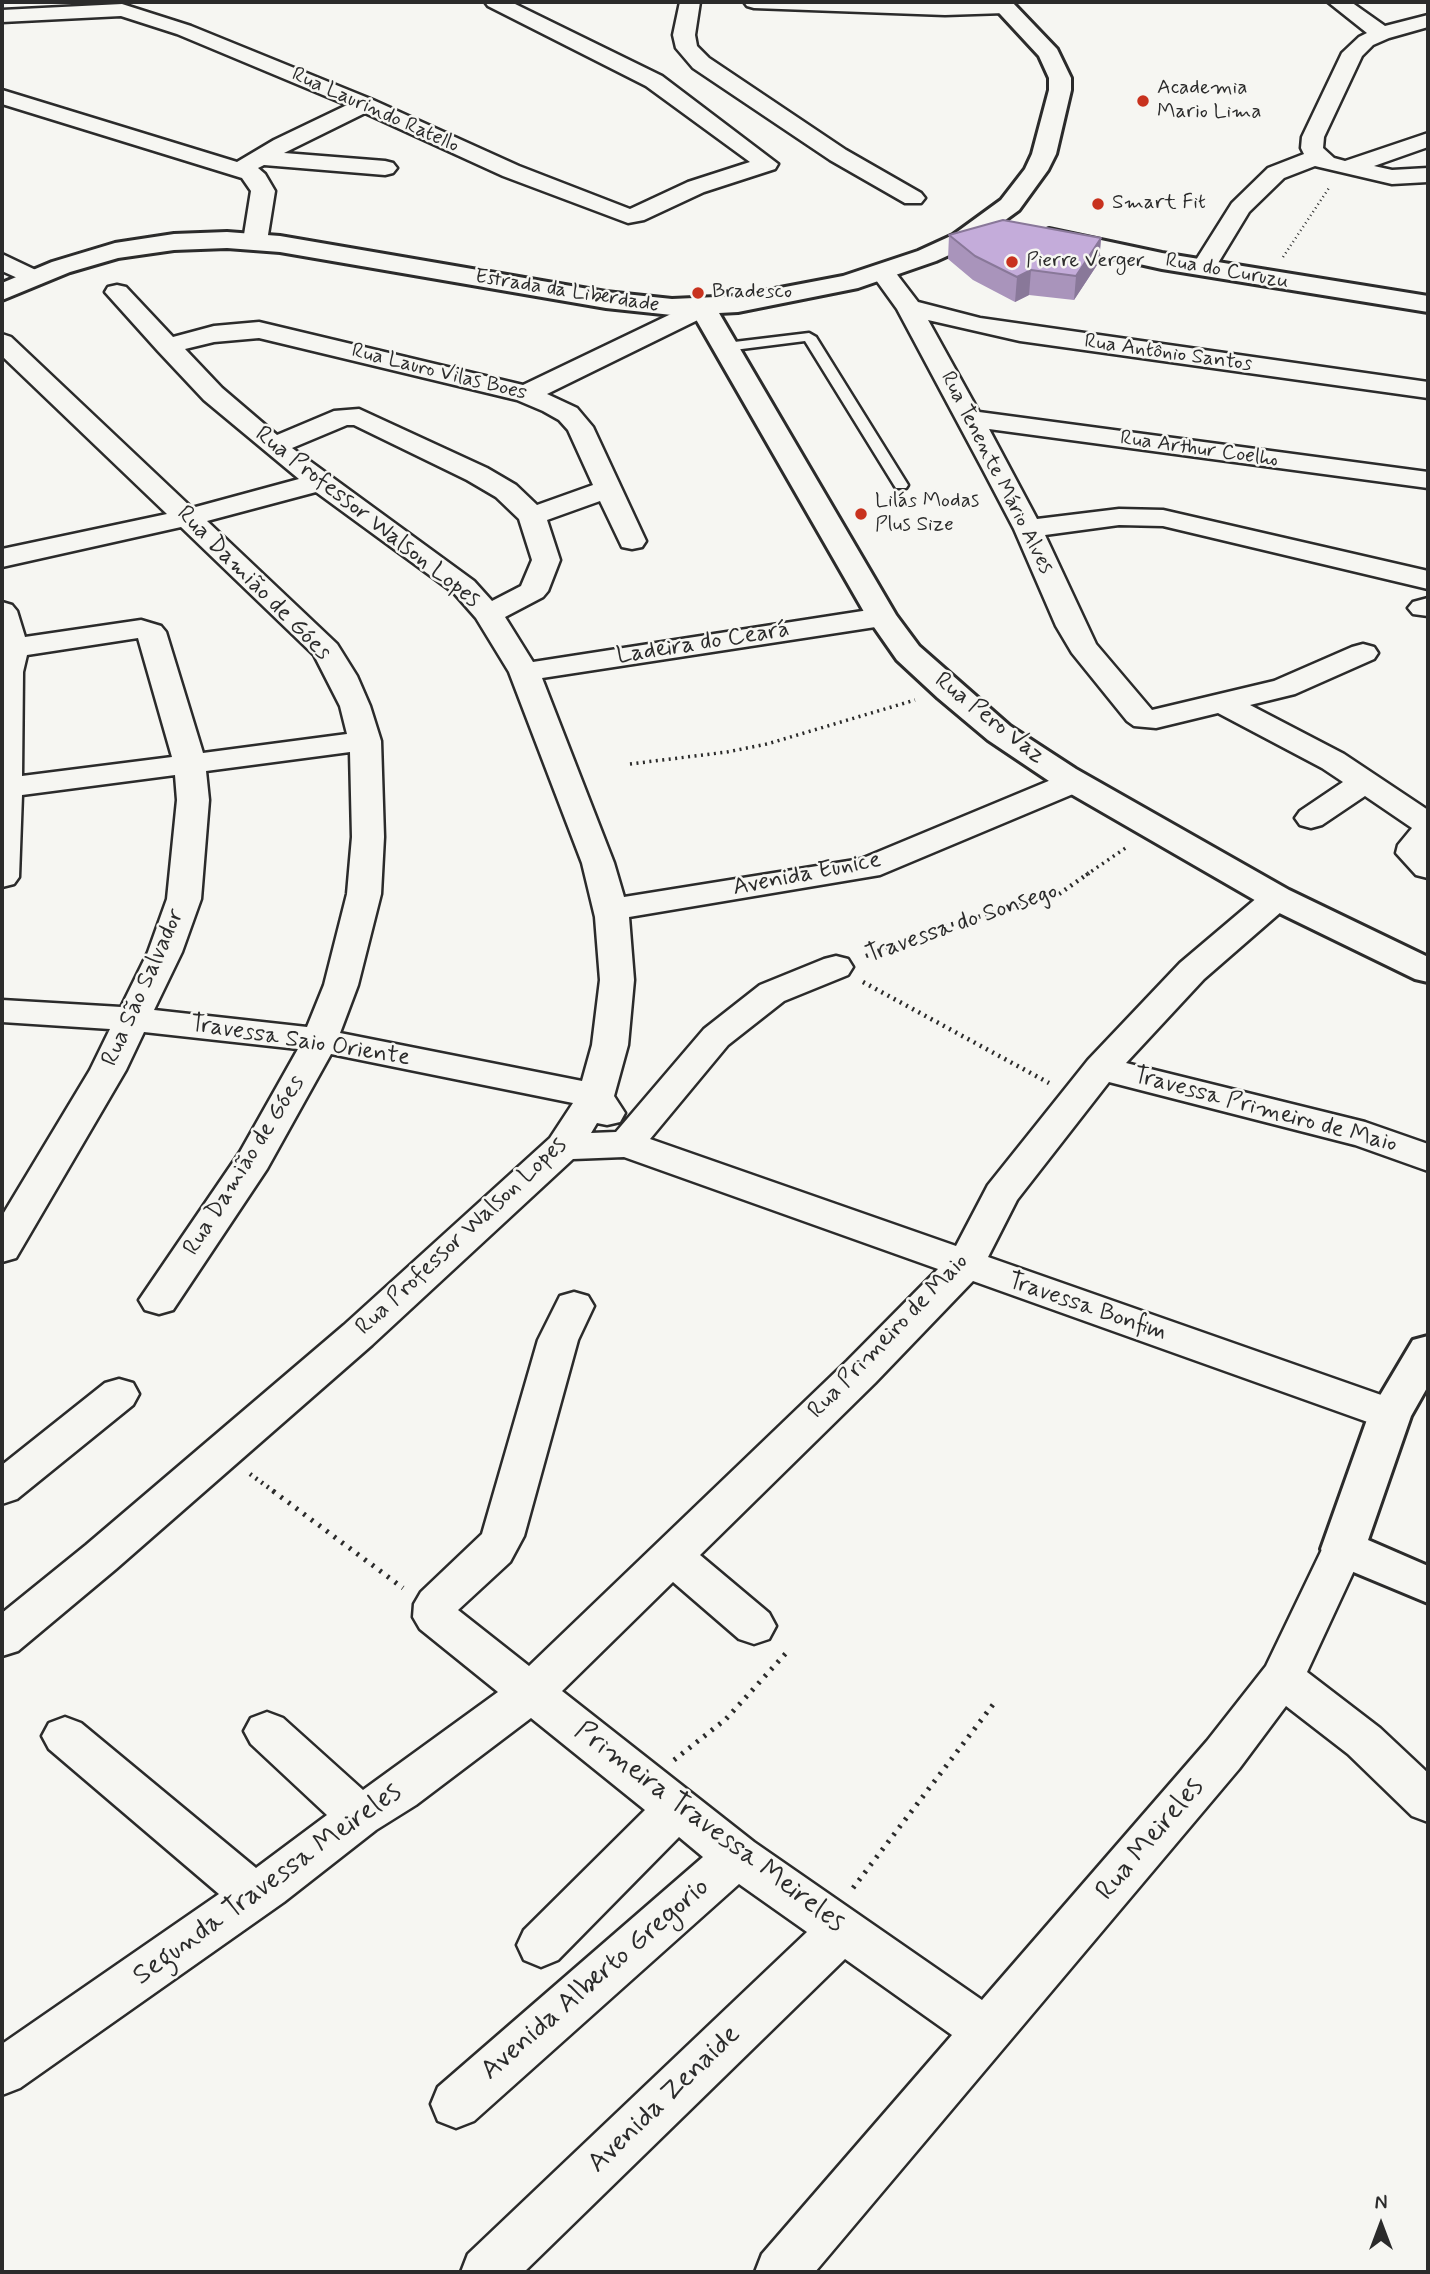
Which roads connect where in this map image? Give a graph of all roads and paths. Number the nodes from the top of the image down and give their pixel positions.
1 (495, 2) edge
2 (690, 2) edge
3 (754, 2) edge
4 (1338, 2) edge
5 (1424, 2) edge
6 (1011, 4) edge
7 (1428, 7) edge
8 (2, 16) edge
9 (1428, 21) edge
10 (1382, 34) junction
11 (2, 97) edge
12 (365, 105) junction
13 (1428, 140) edge
14 (1311, 160) junction
15 (250, 164) junction
16 (385, 168) dead end
17 (1428, 175) edge
18 (1338, 176) junction
19 (913, 198) dead end
20 (985, 224) junction
21 (255, 241) junction
22 (2, 261) edge
23 (1203, 268) junction
24 (883, 273) junction
25 (33, 278) junction
26 (1269, 279) junction
27 (2, 292) edge
28 (117, 292) dead end
29 (1428, 304) edge
30 (909, 307) junction
31 (703, 308) junction
32 (2, 342) edge
33 (167, 346) junction
34 (726, 347) junction
35 (1428, 390) edge
36 (526, 394) junction
37 (970, 419) junction
38 (273, 446) junction
39 (1428, 480) edge
40 (321, 482) junction
41 (901, 485) dead end
42 (608, 489) junction
43 (532, 516) junction
44 (186, 518) junction
45 (1028, 529) junction
46 (632, 541) dead end
47 (2, 558) edge
48 (1426, 598) edge
49 (2, 611) edge
50 (488, 614) junction
51 (882, 617) junction
52 (1363, 653) dead end
53 (8, 666) edge
54 (524, 672) junction
55 (920, 699) dead end
56 (1222, 703) junction
57 (365, 741) junction
58 (4, 753) edge
59 (190, 762) junction
60 (630, 764) dead end
61 (1074, 782) junction
62 (1365, 782) junction
63 (5, 788) junction
64 (1311, 818) dead end
65 (1428, 824) edge
66 (1156, 828) junction
67 (1428, 831) edge
68 (1428, 867) edge
69 (2, 877) edge
70 (1277, 898) junction
71 (610, 910) junction
72 (836, 967) junction
73 (1428, 971) edge
74 (2, 1011) edge
75 (133, 1019) junction
76 (320, 1040) junction
77 (1101, 1068) junction
78 (596, 1096) junction
79 (1078, 1098) junction
80 (626, 1144) junction
81 (563, 1147) junction
82 (1428, 1158) edge
83 (2, 1248) edge
84 (965, 1265) junction
85 (159, 1300) dead end
86 (574, 1306) dead end
87 (1428, 1351) edge
88 (119, 1394) dead end
89 (1390, 1414) junction
90 (221, 1453) junction
91 (2, 1488) edge
92 (1343, 1549) junction
93 (672, 1556) junction
94 (1428, 1585) edge
95 (434, 1614) junction
96 (754, 1626) dead end
97 (2, 1638) edge
98 (787, 1652) dead end
99 (1282, 1678) junction
100 (531, 1693) junction
101 (995, 1702) dead end
102 (267, 1731) dead end
103 (65, 1736) dead end
104 (663, 1795) junction
105 (1428, 1802) edge
106 (360, 1816) junction
107 (737, 1856) junction
108 (255, 1895) junction
109 (836, 1924) junction
110 (541, 1945) dead end
111 (988, 2032) junction
112 (2, 2072) edge
113 (456, 2104) dead end
114 (487, 2272) edge
115 (781, 2272) edge

1 - 12 street, Rua Laurindo Ratello
2 - 19 street
3 - 6 street
4 - 10 street
5 - 7 street
6 - 20 main road, Estrada da Liberdade
8 - 12 street, Rua Laurindo Ratello
9 - 10 street
10 - 14 street
11 - 15 street
12 - 15 street
13 - 18 street
14 - 18 street
14 - 23 street
15 - 16 street
15 - 21 street
17 - 18 street
18 - 26 path
20 - 23 main road, Rua do Curuzu
20 - 24 main road, Estrada da Liberdade
21 - 25 main road, Estrada da Liberdade
21 - 31 main road, Estrada da Liberdade
22 - 25 street
23 - 26 main road, Rua do Curuzu
24 - 30 street, Rua Tenente Mário Alves
24 - 31 main road, Estrada da Liberdade
25 - 27 main road, Estrada da Liberdade
26 - 29 main road, Rua do Curuzu
28 - 33 street, Rua Professor Walson Lopes
30 - 35 street, Rua Antônio Santos
30 - 37 street, Rua Tenente Mário Alves
31 - 34 main road, Rua Pero Vaz
31 - 36 street
32 - 44 street, Rua Damião de Góes
33 - 36 street, Rua Lauro Vilas Boes
33 - 38 street, Rua Professor Walson Lopes
34 - 41 lane
34 - 51 main road, Rua Pero Vaz
36 - 42 street, Rua Lauro Vilas Boes
37 - 39 street, Rua Arthur Coelho
37 - 45 street, Rua Tenente Mário Alves
38 - 40 street, Rua Professor Walson Lopes
38 - 43 street
40 - 44 street
40 - 50 street, Rua Professor Walson Lopes
42 - 43 street
42 - 46 street, Rua Lauro Vilas Boes
43 - 50 street
44 - 47 street
44 - 57 street, Rua Damião de Góes
45 - 48 street
45 - 56 street, Rua Tenente Mário Alves
49 - 53 street
50 - 54 street, Rua Professor Walson Lopes
51 - 54 street, Ladeira do Ceará
51 - 61 main road, Rua Pero Vaz
52 - 56 street
53 - 58 street
53 - 59 street, Rua São Salvador
54 - 71 street, Rua Professor Walson Lopes
55 - 60 path
56 - 62 street
57 - 59 street
57 - 76 street, Rua Damião de Góes
58 - 63 street
59 - 63 street
59 - 75 street, Rua São Salvador
61 - 66 main road, Rua Pero Vaz
61 - 71 street, Avenida Eunice
62 - 64 street
62 - 65 street
63 - 69 street
66 - 70 main road, Rua Pero Vaz
66 - 72 path, Travessa do Sonsego
67 - 68 street
70 - 73 main road, Rua Pero Vaz
70 - 77 street, Rua Primeiro de Maio
71 - 78 street, Rua Professor Walson Lopes
72 - 79 path, Travessa do Sonsego
72 - 80 street, Travessa do Sonsego
74 - 75 street, Travessa Saio Oriente
75 - 76 street, Travessa Saio Oriente
75 - 83 street, Rua São Salvador
76 - 78 street, Travessa Saio Oriente
76 - 85 street, Rua Damião de Góes
77 - 79 street, Rua Primeiro de Maio
77 - 82 street, Travessa Primeiro de Maio
78 - 80 street
78 - 81 street, Rua Professor Walson Lopes
79 - 84 street, Rua Primeiro de Maio
80 - 81 street, Travessa Bonfim
80 - 84 street, Travessa Bonfim
81 - 90 street, Rua Professor Walson Lopes
84 - 89 street, Travessa Bonfim
84 - 93 street, Rua Primeiro de Maio
86 - 95 street
87 - 89 main road, Rua Meireles
88 - 91 street
89 - 92 main road, Rua Meireles
90 - 95 path
90 - 97 street, Rua Professor Walson Lopes
92 - 94 main road
92 - 99 street, Rua Meireles
93 - 96 street
93 - 100 street, Rua Primeiro de Maio
95 - 100 street, Primeira Travessa Meireles
98 - 104 path
99 - 105 street
99 - 111 street, Rua Meireles
100 - 104 street, Primeira Travessa Meireles
100 - 106 street, Segunda Travessa Meireles
101 - 109 path
102 - 106 street
103 - 108 street
104 - 107 street, Primeira Travessa Meireles
104 - 110 street
106 - 108 street, Segunda Travessa Meireles
107 - 109 street, Primeira Travessa Meireles
107 - 113 street, Avenida Alberto Gregorio
108 - 112 street, Segunda Travessa Meireles
109 - 111 street, Primeira Travessa Meireles
109 - 114 street, Avenida Zenaide
111 - 115 street, Rua Meireles

